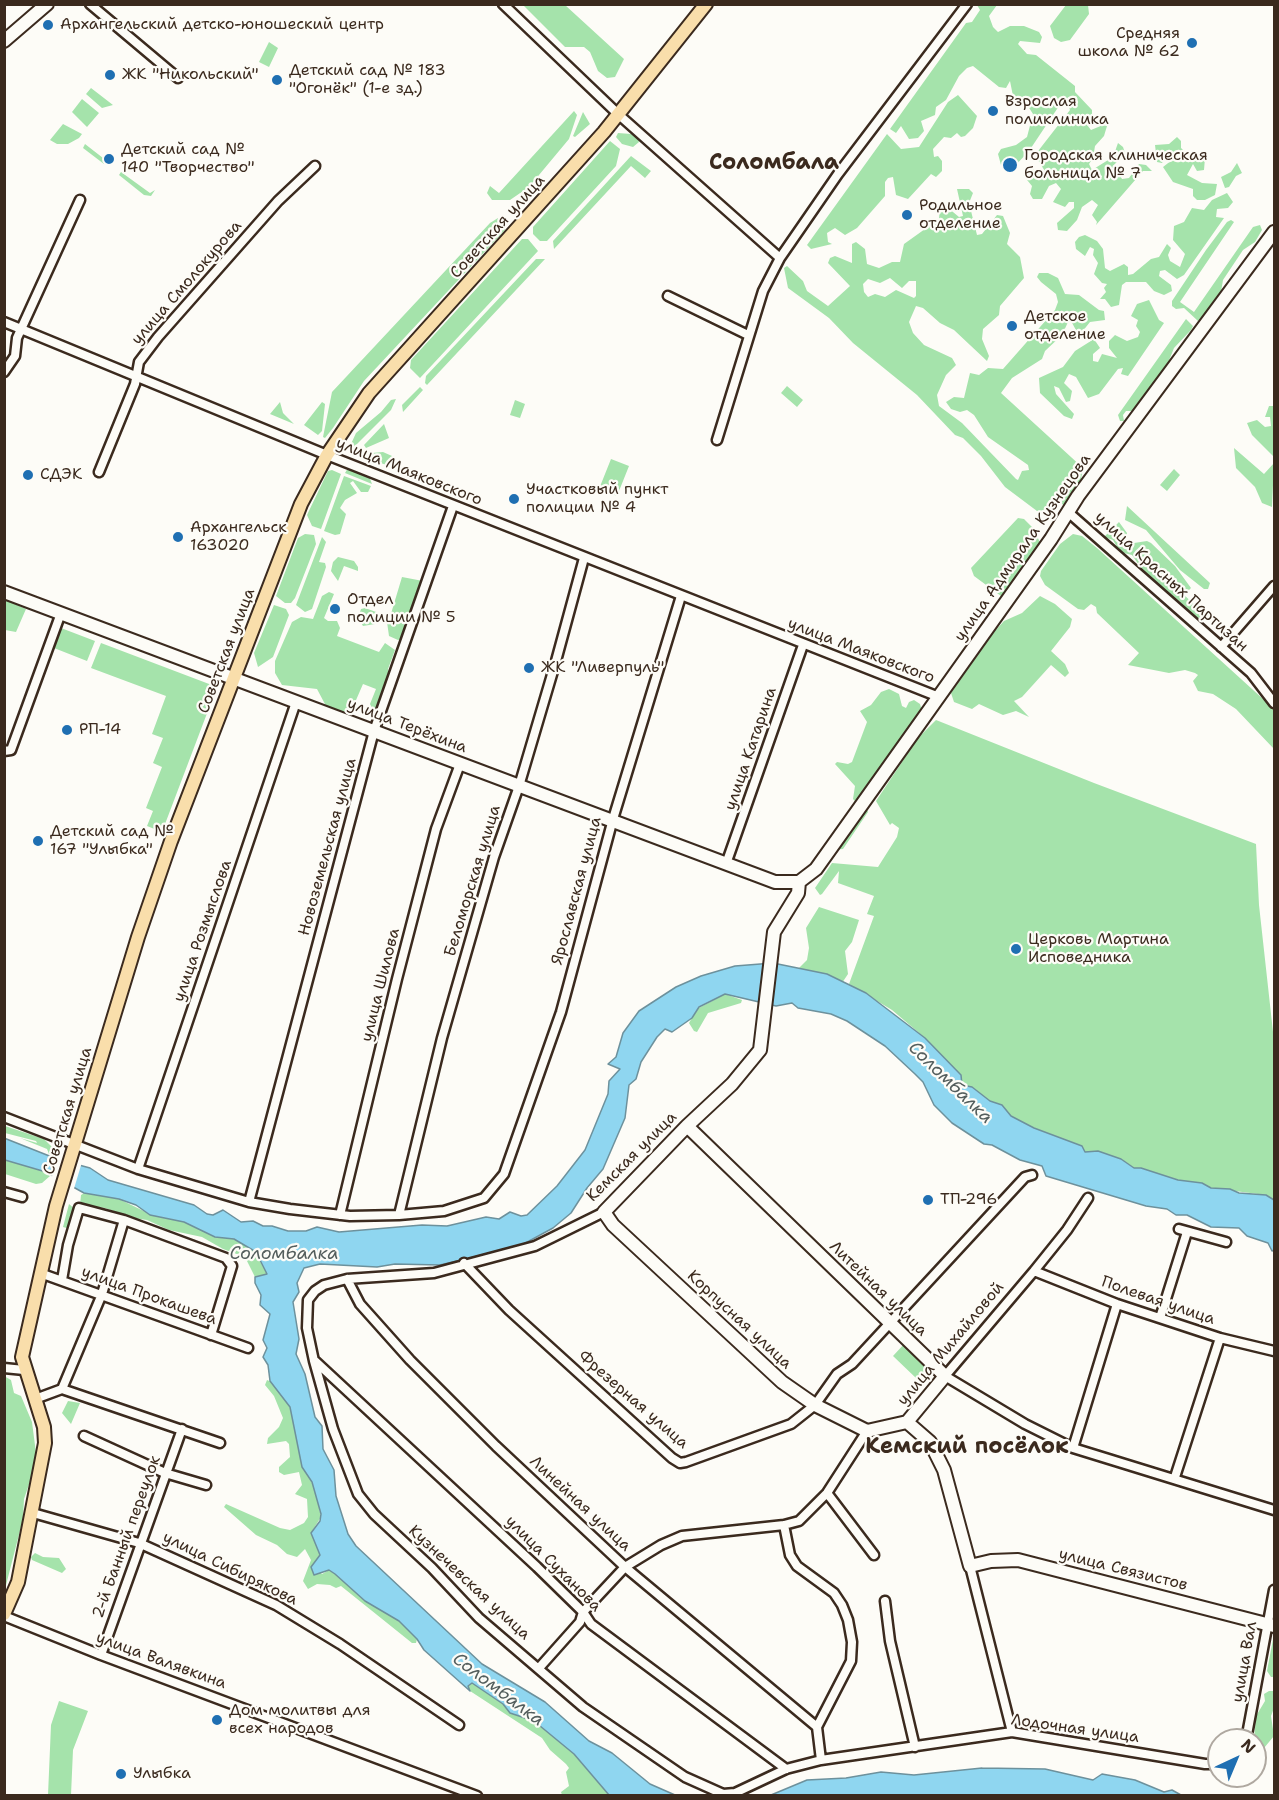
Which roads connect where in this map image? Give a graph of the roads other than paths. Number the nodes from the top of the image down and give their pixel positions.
1 (47, 4) edge
2 (90, 4) edge
3 (503, 4) edge
4 (706, 4) edge
5 (968, 4) edge
6 (4, 41) edge
7 (178, 78) dead end
8 (618, 114) junction
9 (315, 166) dead end
10 (80, 200) dead end
11 (1275, 232) edge
12 (780, 258) junction
13 (668, 296) dead end
14 (4, 322) edge
15 (22, 329) junction
16 (748, 335) junction
17 (4, 372) edge
18 (135, 374) junction
19 (717, 440) dead end
20 (327, 455) junction
21 (99, 472) dead end
22 (453, 506) junction
23 (1068, 512) junction
24 (584, 558) junction
25 (1275, 586) edge
26 (4, 592) edge
27 (681, 596) junction
28 (61, 613) junction
29 (803, 645) junction
30 (1221, 647) junction
31 (234, 679) junction
32 (939, 698) junction
33 (296, 702) junction
34 (1275, 703) edge
35 (374, 731) junction
36 (4, 751) edge
37 (460, 764) junction
38 (519, 786) junction
39 (613, 819) junction
40 (726, 864) junction
41 (799, 882) junction
42 (4, 1117) edge
43 (687, 1126) junction
44 (74, 1147) junction
45 (138, 1169) junction
46 (1032, 1175) dead end
47 (4, 1192) edge
48 (22, 1197) dead end
49 (1088, 1198) dead end
50 (249, 1202) junction
51 (604, 1212) junction
52 (340, 1215) junction
53 (399, 1215) junction
54 (123, 1220) junction
55 (1226, 1242) dead end
56 (464, 1263) junction
57 (1034, 1271) junction
58 (40, 1273) junction
59 (347, 1279) junction
60 (62, 1280) junction
61 (324, 1285) joint
62 (102, 1294) junction
63 (1117, 1304) junction
64 (1160, 1318) junction
65 (890, 1323) junction
66 (211, 1335) junction
67 (1220, 1338) junction
68 (248, 1348) dead end
69 (1275, 1351) edge
70 (314, 1361) junction
71 (4, 1368) edge
72 (24, 1370) junction
73 (945, 1376) junction
74 (62, 1389) junction
75 (35, 1399) junction
76 (815, 1405) junction
77 (907, 1422) junction
78 (182, 1429) junction
79 (867, 1431) junction
80 (84, 1436) dead end
81 (220, 1443) dead end
82 (1073, 1448) junction
83 (165, 1473) junction
84 (1175, 1477) junction
85 (206, 1485) dead end
86 (827, 1493) junction
87 (1275, 1510) edge
88 (33, 1513) junction
89 (784, 1526) junction
90 (139, 1543) junction
91 (874, 1556) dead end
92 (970, 1566) junction
93 (625, 1567) junction
94 (1275, 1590) edge
95 (885, 1601) dead end
96 (583, 1612) junction
97 (4, 1615) edge
98 (1270, 1625) edge
99 (101, 1655) junction
100 (539, 1668) junction
101 (459, 1725) dead end
102 (817, 1727) junction
103 (1249, 1728) edge
104 (1011, 1732) junction
105 (915, 1747) junction
106 (820, 1760) junction
107 (1207, 1764) edge
108 (786, 1769) junction
109 (477, 1796) edge

1 - 6 street
2 - 7 street
3 - 8 street
4 - 8 main road, Советская улица
5 - 12 street
8 - 12 street
8 - 20 main road, Советская улица
9 - 18 street, улица Смолокурова
10 - 15 street
11 - 23 street, улица Адмирала Кузнецова
12 - 16 street
13 - 16 street
14 - 15 street, улица Маяковского
15 - 17 street
15 - 18 street, улица Маяковского
16 - 19 street
18 - 20 street, улица Маяковского
18 - 21 street, улица Смолокурова
20 - 22 street, улица Маяковского
20 - 31 main road, Советская улица
22 - 24 street, улица Маяковского
22 - 35 street, Новоземельская улица
23 - 30 street, улица Красных Партизан
23 - 32 street, улица Адмирала Кузнецова
24 - 27 street, улица Маяковского
24 - 38 street, Беломорская улица
25 - 30 street
26 - 28 street, улица Терёхина
27 - 29 street, улица Маяковского
27 - 39 street, Ярославская улица
28 - 31 street, улица Терёхина
28 - 36 street
29 - 32 street, улица Маяковского
29 - 40 street, улица Катарина
30 - 34 street, улица Красных Партизан
31 - 33 street, улица Терёхина
31 - 44 main road, Советская улица
32 - 41 street, улица Адмирала Кузнецова
33 - 35 street, улица Терёхина
33 - 45 street, улица Розмыслова
35 - 37 street, улица Терёхина
35 - 50 street, Новоземельская улица
37 - 38 street, улица Терёхина
37 - 52 street, улица Шилова
38 - 39 street, улица Терёхина
38 - 53 street, Беломорская улица
39 - 40 street, улица Терёхина
39 - 53 street, Ярославская улица
40 - 41 street, улица Терёхина
41 - 43 street, Кемская улица
42 - 44 street
43 - 51 street, Кемская улица
43 - 65 street, Литейная улица
44 - 45 street
44 - 58 main road, Советская улица
45 - 50 street
46 - 65 street, Фрезерная улица
47 - 48 street
49 - 57 street, улица Михайловой
50 - 52 street
51 - 56 street, Кемская улица
51 - 76 street, Корпусная улица
52 - 53 street
54 - 60 street
54 - 62 street
54 - 66 street
55 - 64 street
56 - 59 street, Кемская улица
56 - 76 street, Фрезерная улица
57 - 63 street, Полевая улица
57 - 73 street, улица Михайловой
58 - 60 street, улица Прокашева
58 - 72 main road, Советская улица
59 - 61 street, Кемская улица
59 - 93 street, Линейная улица
60 - 62 street, улица Прокашева
61 - 70 street, Кузнечевская улица
62 - 66 street, улица Прокашева
62 - 74 street
63 - 64 street, Полевая улица
63 - 82 street
64 - 67 street, Полевая улица
65 - 73 street, Литейная улица
65 - 76 street, Фрезерная улица
66 - 68 street, улица Прокашева
67 - 69 street, Полевая улица
67 - 84 street
70 - 96 street, улица Суханова
70 - 100 street, Кузнечевская улица
71 - 72 street
72 - 75 main road, Советская улица
73 - 77 street, улица Михайловой
73 - 82 street, Литейная улица
74 - 75 street
74 - 78 street
75 - 88 main road, Советская улица
76 - 79 street, Корпусная улица
77 - 79 street, улица Михайловой
77 - 92 street
78 - 81 street
78 - 83 street, 2-й Банный переулок
79 - 86 street
80 - 83 street
82 - 84 street, Литейная улица
83 - 85 street
83 - 90 street, 2-й Банный переулок
84 - 87 street, Литейная улица
86 - 89 street
86 - 91 street
88 - 90 street, улица Сибирякова
88 - 97 main road
89 - 93 street
89 - 102 street
90 - 99 street, 2-й Банный переулок
90 - 101 street, улица Сибирякова
92 - 98 street, улица Связистов
92 - 104 street
93 - 96 street
93 - 102 street, Линейная улица
94 - 98 street, улица Вал
95 - 105 street
96 - 100 street
96 - 108 street, улица Суханова
97 - 99 street, улица Валявкина
98 - 103 street, улица Вал
99 - 109 street, улица Валявкина
100 - 108 street, Кузнечевская улица
102 - 106 street
104 - 105 street, Лодочная улица
104 - 107 street, Лодочная улица
105 - 106 street, Лодочная улица
106 - 108 street, Кузнечевская улица

